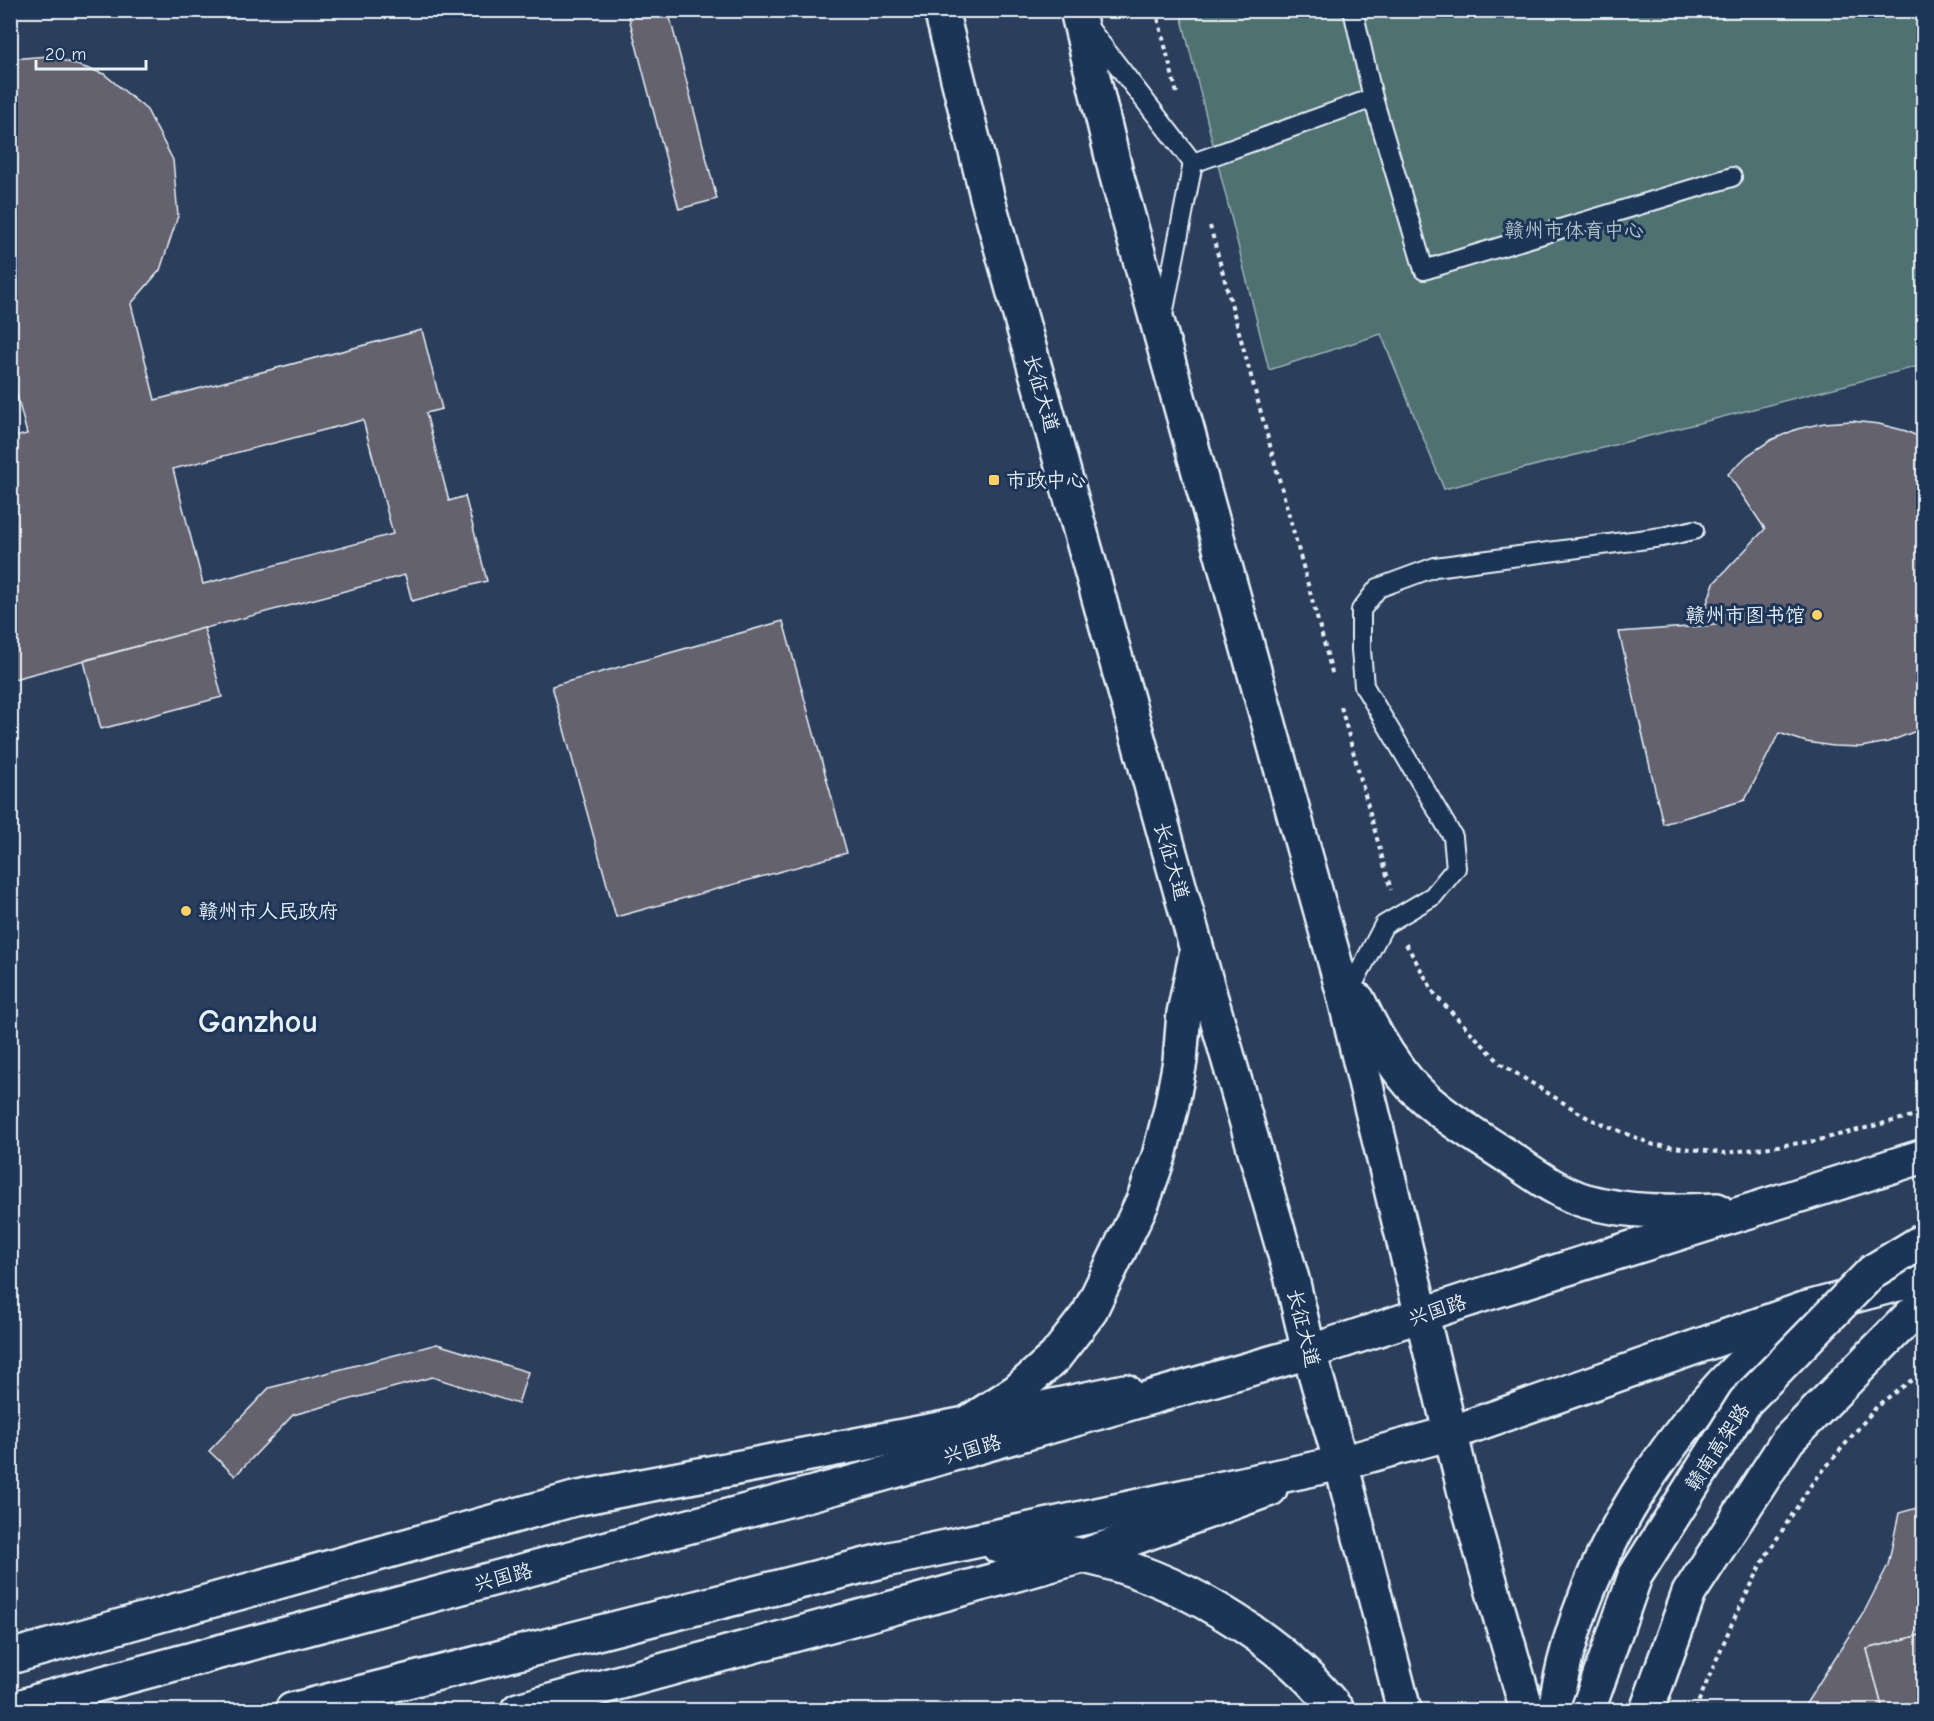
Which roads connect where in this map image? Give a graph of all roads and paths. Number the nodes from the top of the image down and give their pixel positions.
1 (941, 10) edge
2 (1156, 10) edge
3 (1353, 10) edge
4 (1077, 12) edge
5 (1178, 98) dead end
6 (1373, 98) junction
7 (1193, 163) junction
8 (1732, 177) dead end
9 (1209, 220) dead end
10 (1160, 331) junction
11 (1694, 530) dead end
12 (1333, 677) dead end
13 (1339, 700) dead end
14 (1398, 917) junction
15 (1197, 950) junction
16 (1347, 989) junction
17 (1923, 1113) edge
18 (1923, 1156) edge
19 (1822, 1189) junction
20 (1923, 1240) edge
21 (1923, 1277) edge
22 (1923, 1307) edge
23 (1803, 1309) junction
24 (1423, 1314) junction
25 (1309, 1352) junction
26 (1923, 1371) edge
27 (966, 1424) junction
28 (1451, 1433) junction
29 (1341, 1463) junction
30 (866, 1479) junction
31 (1083, 1556) junction
32 (890, 1559) junction
33 (10, 1657) edge
34 (11, 1710) edge
35 (292, 1710) edge
36 (518, 1710) edge
37 (1337, 1710) edge
38 (1404, 1710) edge
39 (1527, 1710) edge
40 (1555, 1710) edge
41 (1587, 1710) edge
42 (1647, 1710) edge
43 (1695, 1710) edge

1 - 15 main road, 长征大道
2 - 5 path
3 - 6 lane
4 - 7 lane
4 - 10 main road
6 - 7 lane
6 - 8 lane
7 - 10 lane
9 - 12 path
10 - 16 main road
11 - 14 lane
13 - 14 path
14 - 16 lane
14 - 17 path
15 - 25 main road, 长征大道
15 - 27 main road
16 - 19 main road
16 - 24 main road
18 - 19 main road, 兴国路
19 - 24 main road, 兴国路
20 - 41 main road, 赣南高架路, bridge
21 - 23 main road
22 - 42 main road
23 - 28 main road
23 - 40 main road
24 - 25 main road, 兴国路
24 - 28 main road
25 - 27 main road
25 - 29 main road, 长征大道
25 - 30 main road, 兴国路
26 - 43 path
27 - 30 main road
27 - 33 main road
28 - 29 main road
28 - 39 main road
29 - 31 main road
29 - 32 main road
29 - 38 main road, 长征大道
30 - 34 main road, 兴国路
31 - 32 main road
31 - 36 main road
31 - 37 main road
32 - 35 main road

